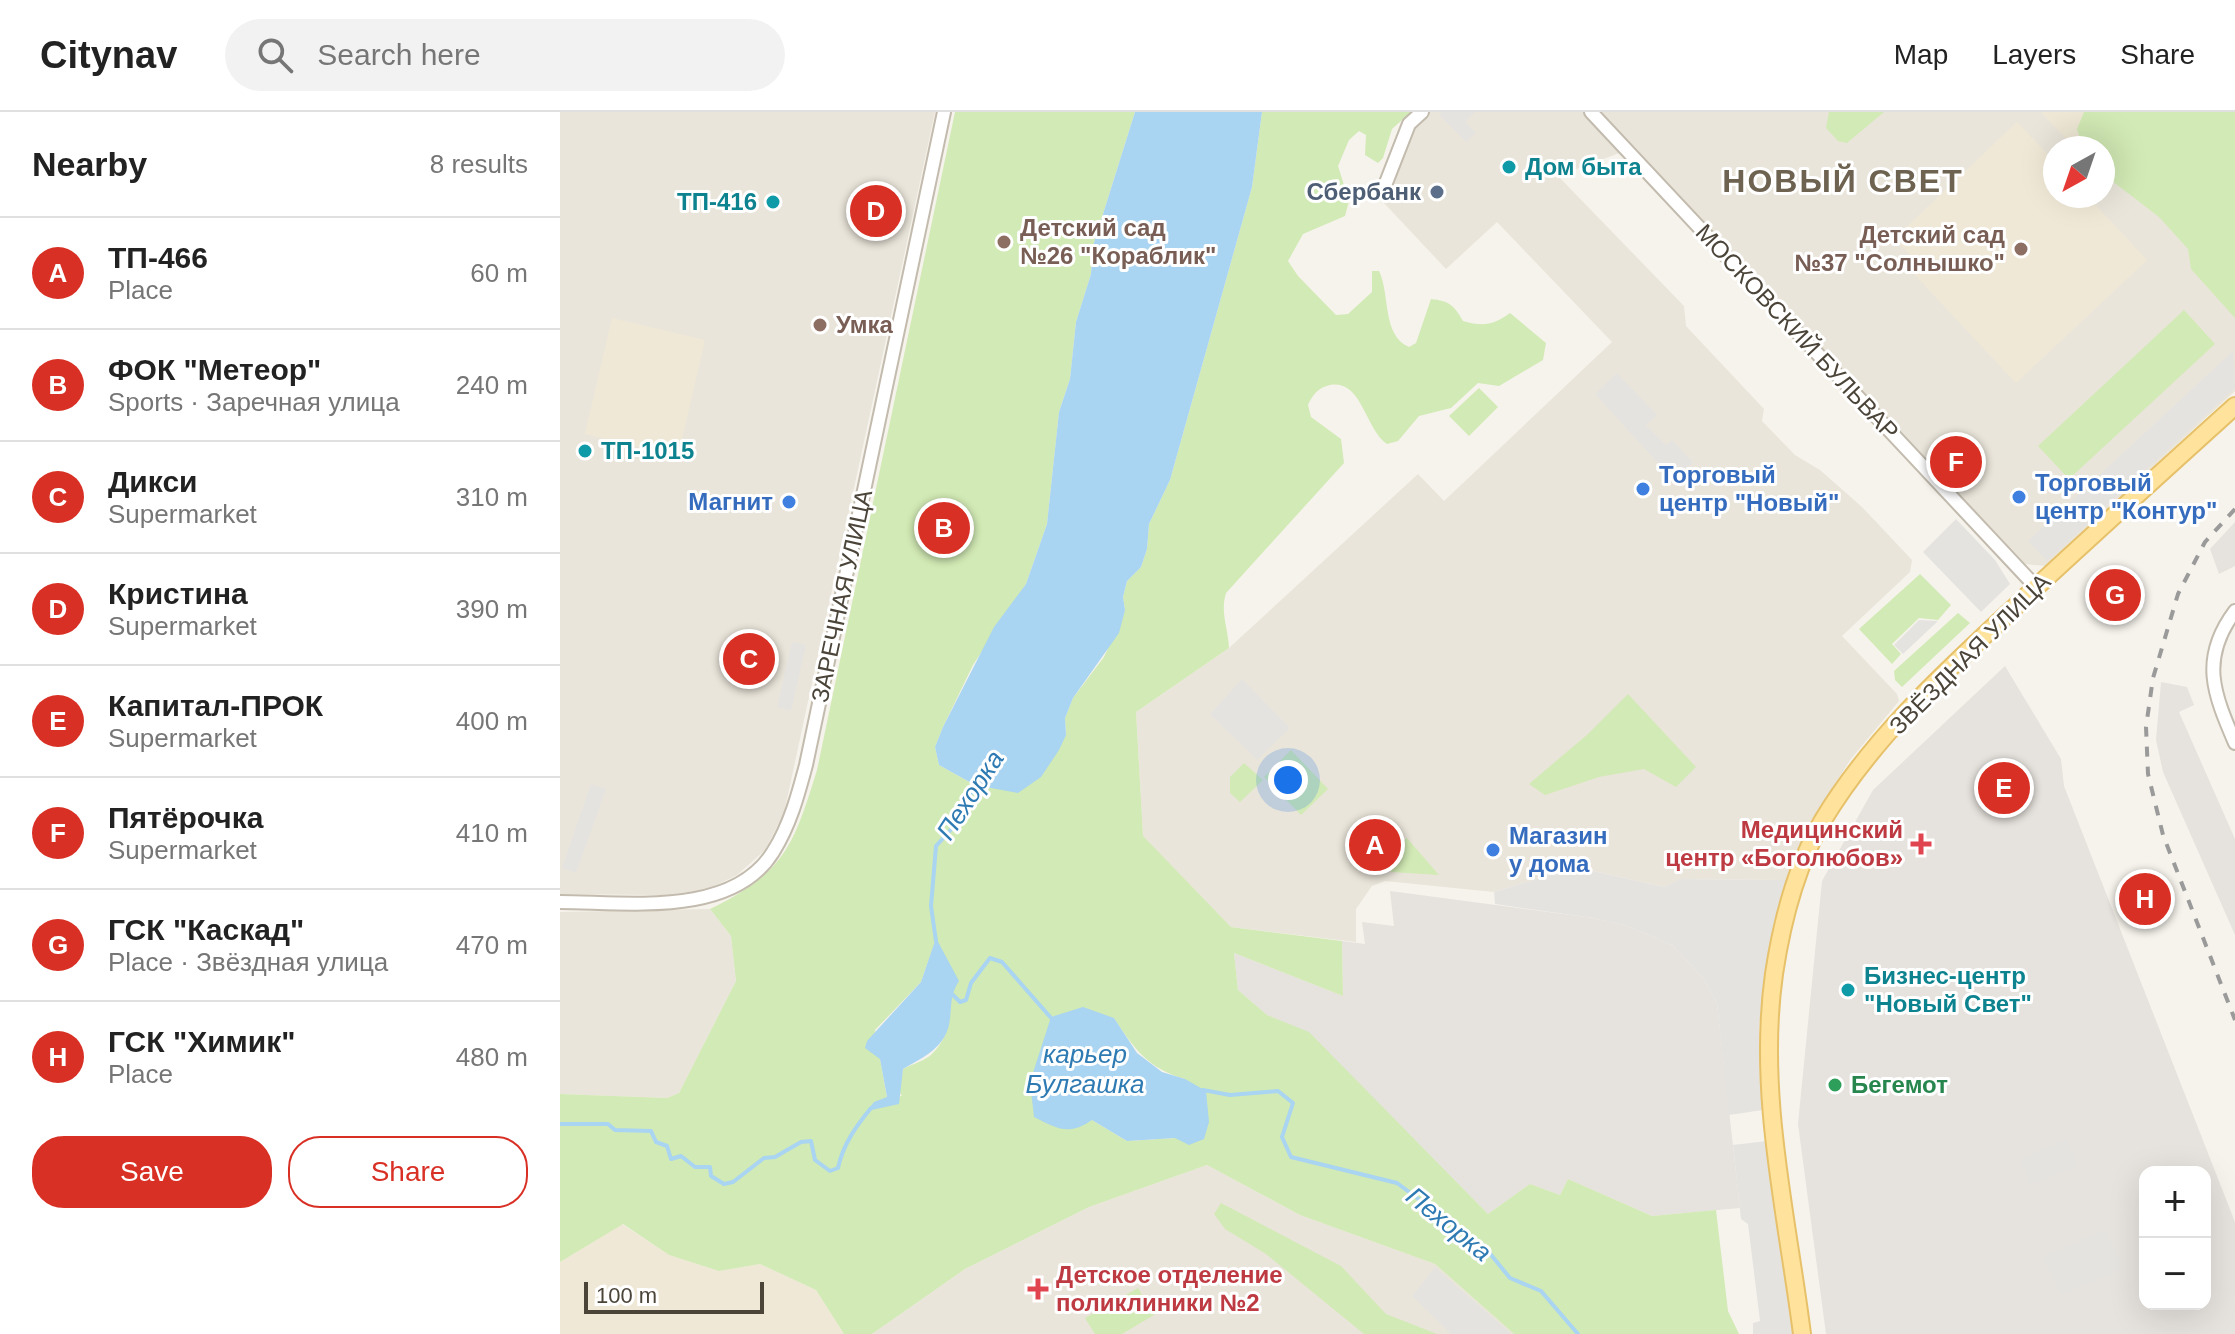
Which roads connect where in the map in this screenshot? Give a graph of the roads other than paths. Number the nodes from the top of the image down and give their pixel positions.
1 (944, 112) edge
2 (1422, 112) edge
3 (1591, 112) edge
4 (1382, 193) dead end
5 (2235, 406) edge
6 (2036, 587) junction
7 (2235, 611) edge
8 (2235, 743) edge
9 (560, 902) edge
10 (1802, 1334) edge

1 - 9 street, ЗАРЕЧНАЯ УЛИЦА
2 - 4 street
3 - 6 street, МОСКОВСКИЙ БУЛЬВАР
5 - 6 main road, ЗВЁЗДНАЯ УЛИЦА
6 - 10 main road, ЗВЁЗДНАЯ УЛИЦА
7 - 8 street

